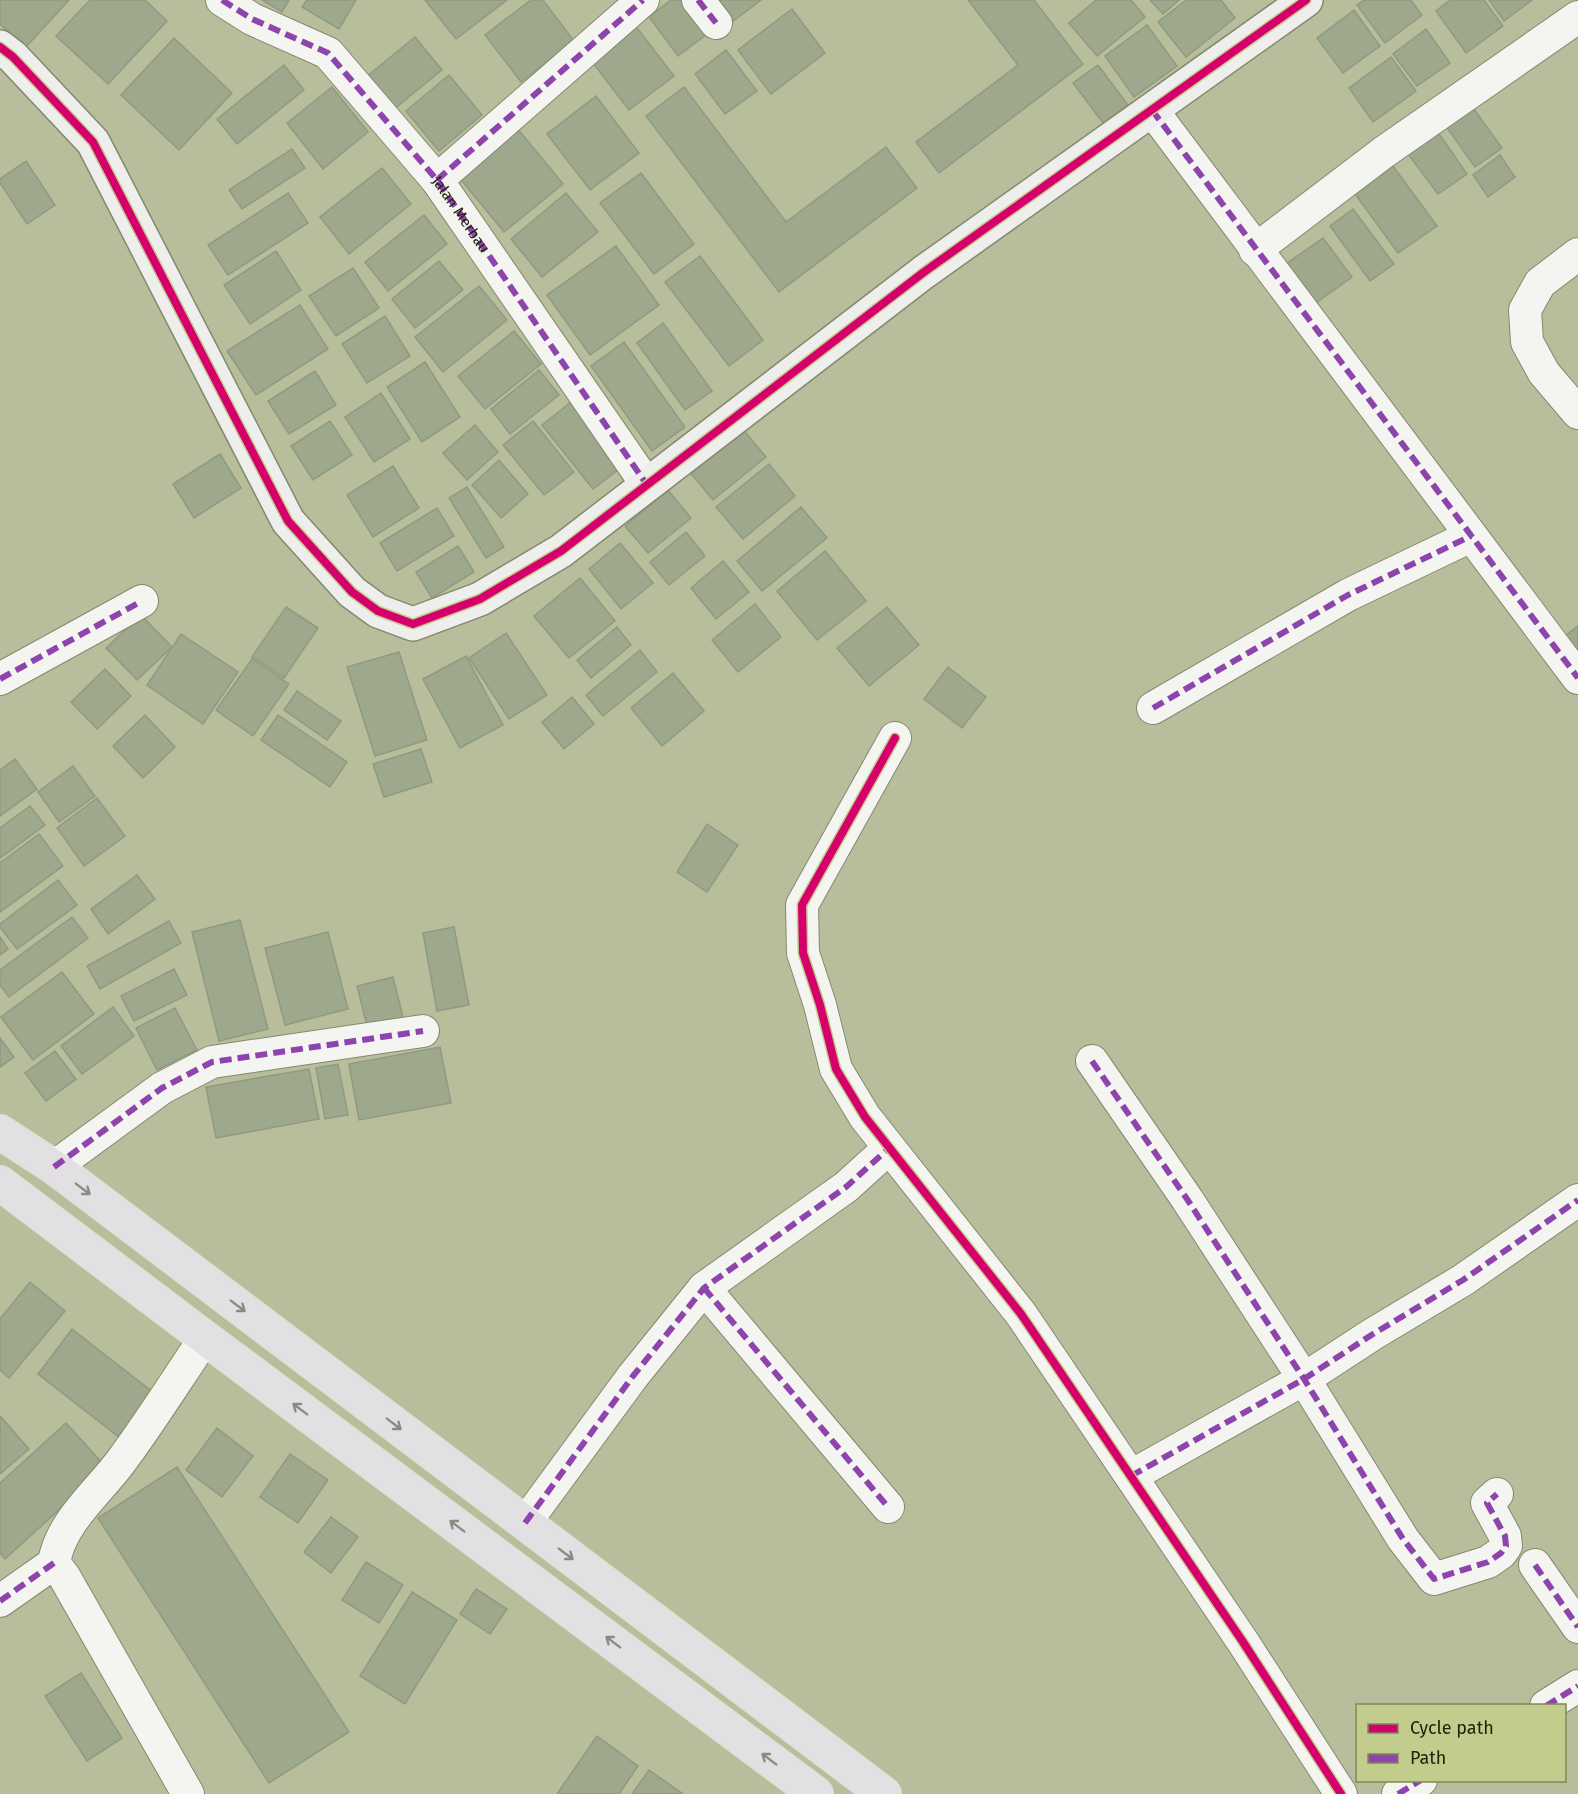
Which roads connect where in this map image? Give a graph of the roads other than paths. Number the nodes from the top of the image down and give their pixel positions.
1 (222, 0) edge
2 (643, 0) edge
3 (1306, 0) edge
4 (1268, 11) edge
5 (1578, 18) edge
6 (0, 47) edge
7 (1152, 110) junction
8 (437, 180) junction
9 (1255, 250) junction
10 (1578, 255) edge
11 (1578, 413) edge
12 (646, 485) junction
13 (1471, 536) junction
14 (142, 600) dead end
15 (1578, 678) edge
16 (0, 679) edge
17 (1153, 708) dead end
18 (895, 738) dead end
19 (423, 1031) dead end
20 (1092, 1060) dead end
21 (0, 1132) edge
22 (889, 1148) junction
23 (54, 1167) junction
24 (0, 1183) edge
25 (1578, 1200) edge
26 (704, 1288) junction
27 (205, 1338) junction
28 (1304, 1379) junction
29 (1131, 1476) junction
30 (1497, 1494) dead end
31 (888, 1508) dead end
32 (525, 1523) junction
33 (54, 1563) junction
34 (1535, 1565) dead end
35 (0, 1601) edge
36 (1578, 1627) edge
37 (1578, 1686) edge
38 (1549, 1704) edge
39 (1418, 1782) edge
40 (188, 1794) edge
41 (816, 1794) edge
42 (884, 1794) edge
43 (1341, 1794) edge
44 (1398, 1794) edge

1 - 8 street, Jalan Merbau
2 - 8 street
3 - 4 street
4 - 7 street
5 - 9 street
6 - 12 street
7 - 9 street
7 - 12 street
8 - 12 street, Jalan Merbau
9 - 13 street
10 - 11 street
13 - 15 street
13 - 17 street
14 - 16 street
18 - 22 street
19 - 23 street
20 - 28 street
21 - 23 highway
22 - 26 street
22 - 29 street
23 -> 32 highway
24 - 27 highway
25 - 28 street
26 - 31 street
26 - 32 street
27 - 33 street
41 -> 27 highway
28 - 29 street
28 - 30 street
29 - 43 street
32 -> 42 highway
33 - 35 street
33 - 40 street
34 - 36 street
37 - 38 street
39 - 44 street

